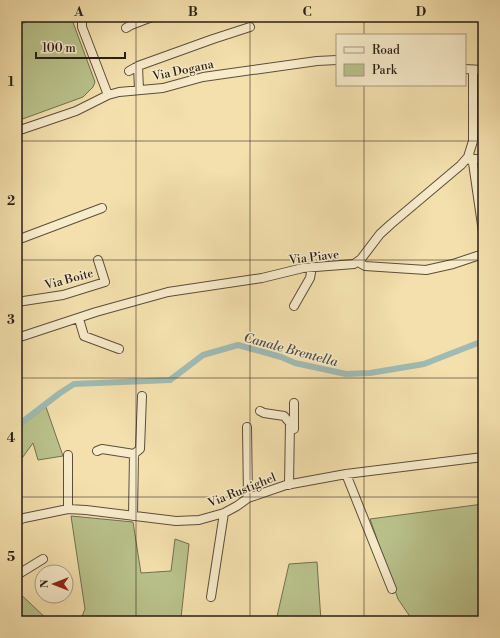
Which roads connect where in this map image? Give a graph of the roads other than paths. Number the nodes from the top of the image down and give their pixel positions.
1 (82, 17) edge
2 (152, 17) edge
3 (250, 27) dead end
4 (126, 28) dead end
5 (336, 60) edge
6 (138, 66) junction
7 (469, 69) edge
8 (483, 70) edge
9 (128, 71) dead end
10 (139, 90) junction
11 (108, 95) junction
12 (17, 131) edge
13 (468, 157) junction
14 (483, 159) edge
15 (102, 208) dead end
16 (483, 232) edge
17 (17, 240) edge
18 (483, 252) edge
19 (98, 260) dead end
20 (358, 262) junction
21 (312, 267) junction
22 (17, 302) edge
23 (294, 306) dead end
24 (79, 319) junction
25 (17, 338) edge
26 (119, 348) dead end
27 (142, 396) dead end
28 (294, 403) dead end
29 (260, 411) dead end
30 (247, 427) dead end
31 (97, 451) dead end
32 (134, 454) junction
33 (68, 455) dead end
34 (483, 457) edge
35 (346, 474) junction
36 (292, 484) junction
37 (248, 498) junction
38 (68, 509) junction
39 (224, 513) junction
40 (133, 516) junction
41 (17, 521) edge
42 (43, 559) dead end
43 (17, 575) edge
44 (392, 589) dead end
45 (212, 597) dead end

1 - 11 street
2 - 4 street
3 - 6 street
5 - 10 street, Via Dogana
6 - 9 street
6 - 10 street
7 - 8 street
7 - 13 street
10 - 11 street, Via Dogana
11 - 12 street, Via Dogana
13 - 14 street
13 - 16 street
13 - 20 street, Via Piave
15 - 17 street
18 - 20 street
19 - 22 street, Via Boite
20 - 21 street, Via Piave
21 - 23 street
21 - 24 street, Via Piave
24 - 25 street, Via Piave
24 - 26 street
27 - 32 street
28 - 36 street, Via Rustighel
29 - 36 street, Via Rustighel
30 - 37 street
31 - 32 street
32 - 40 street
33 - 38 street
34 - 35 street, Via Rustighel
35 - 36 street, Via Rustighel
35 - 44 street
36 - 37 street, Via Rustighel
37 - 39 street, Via Rustighel
38 - 40 street, Via Rustighel
38 - 41 street, Via Rustighel
39 - 40 street, Via Rustighel
39 - 45 street
42 - 43 street

